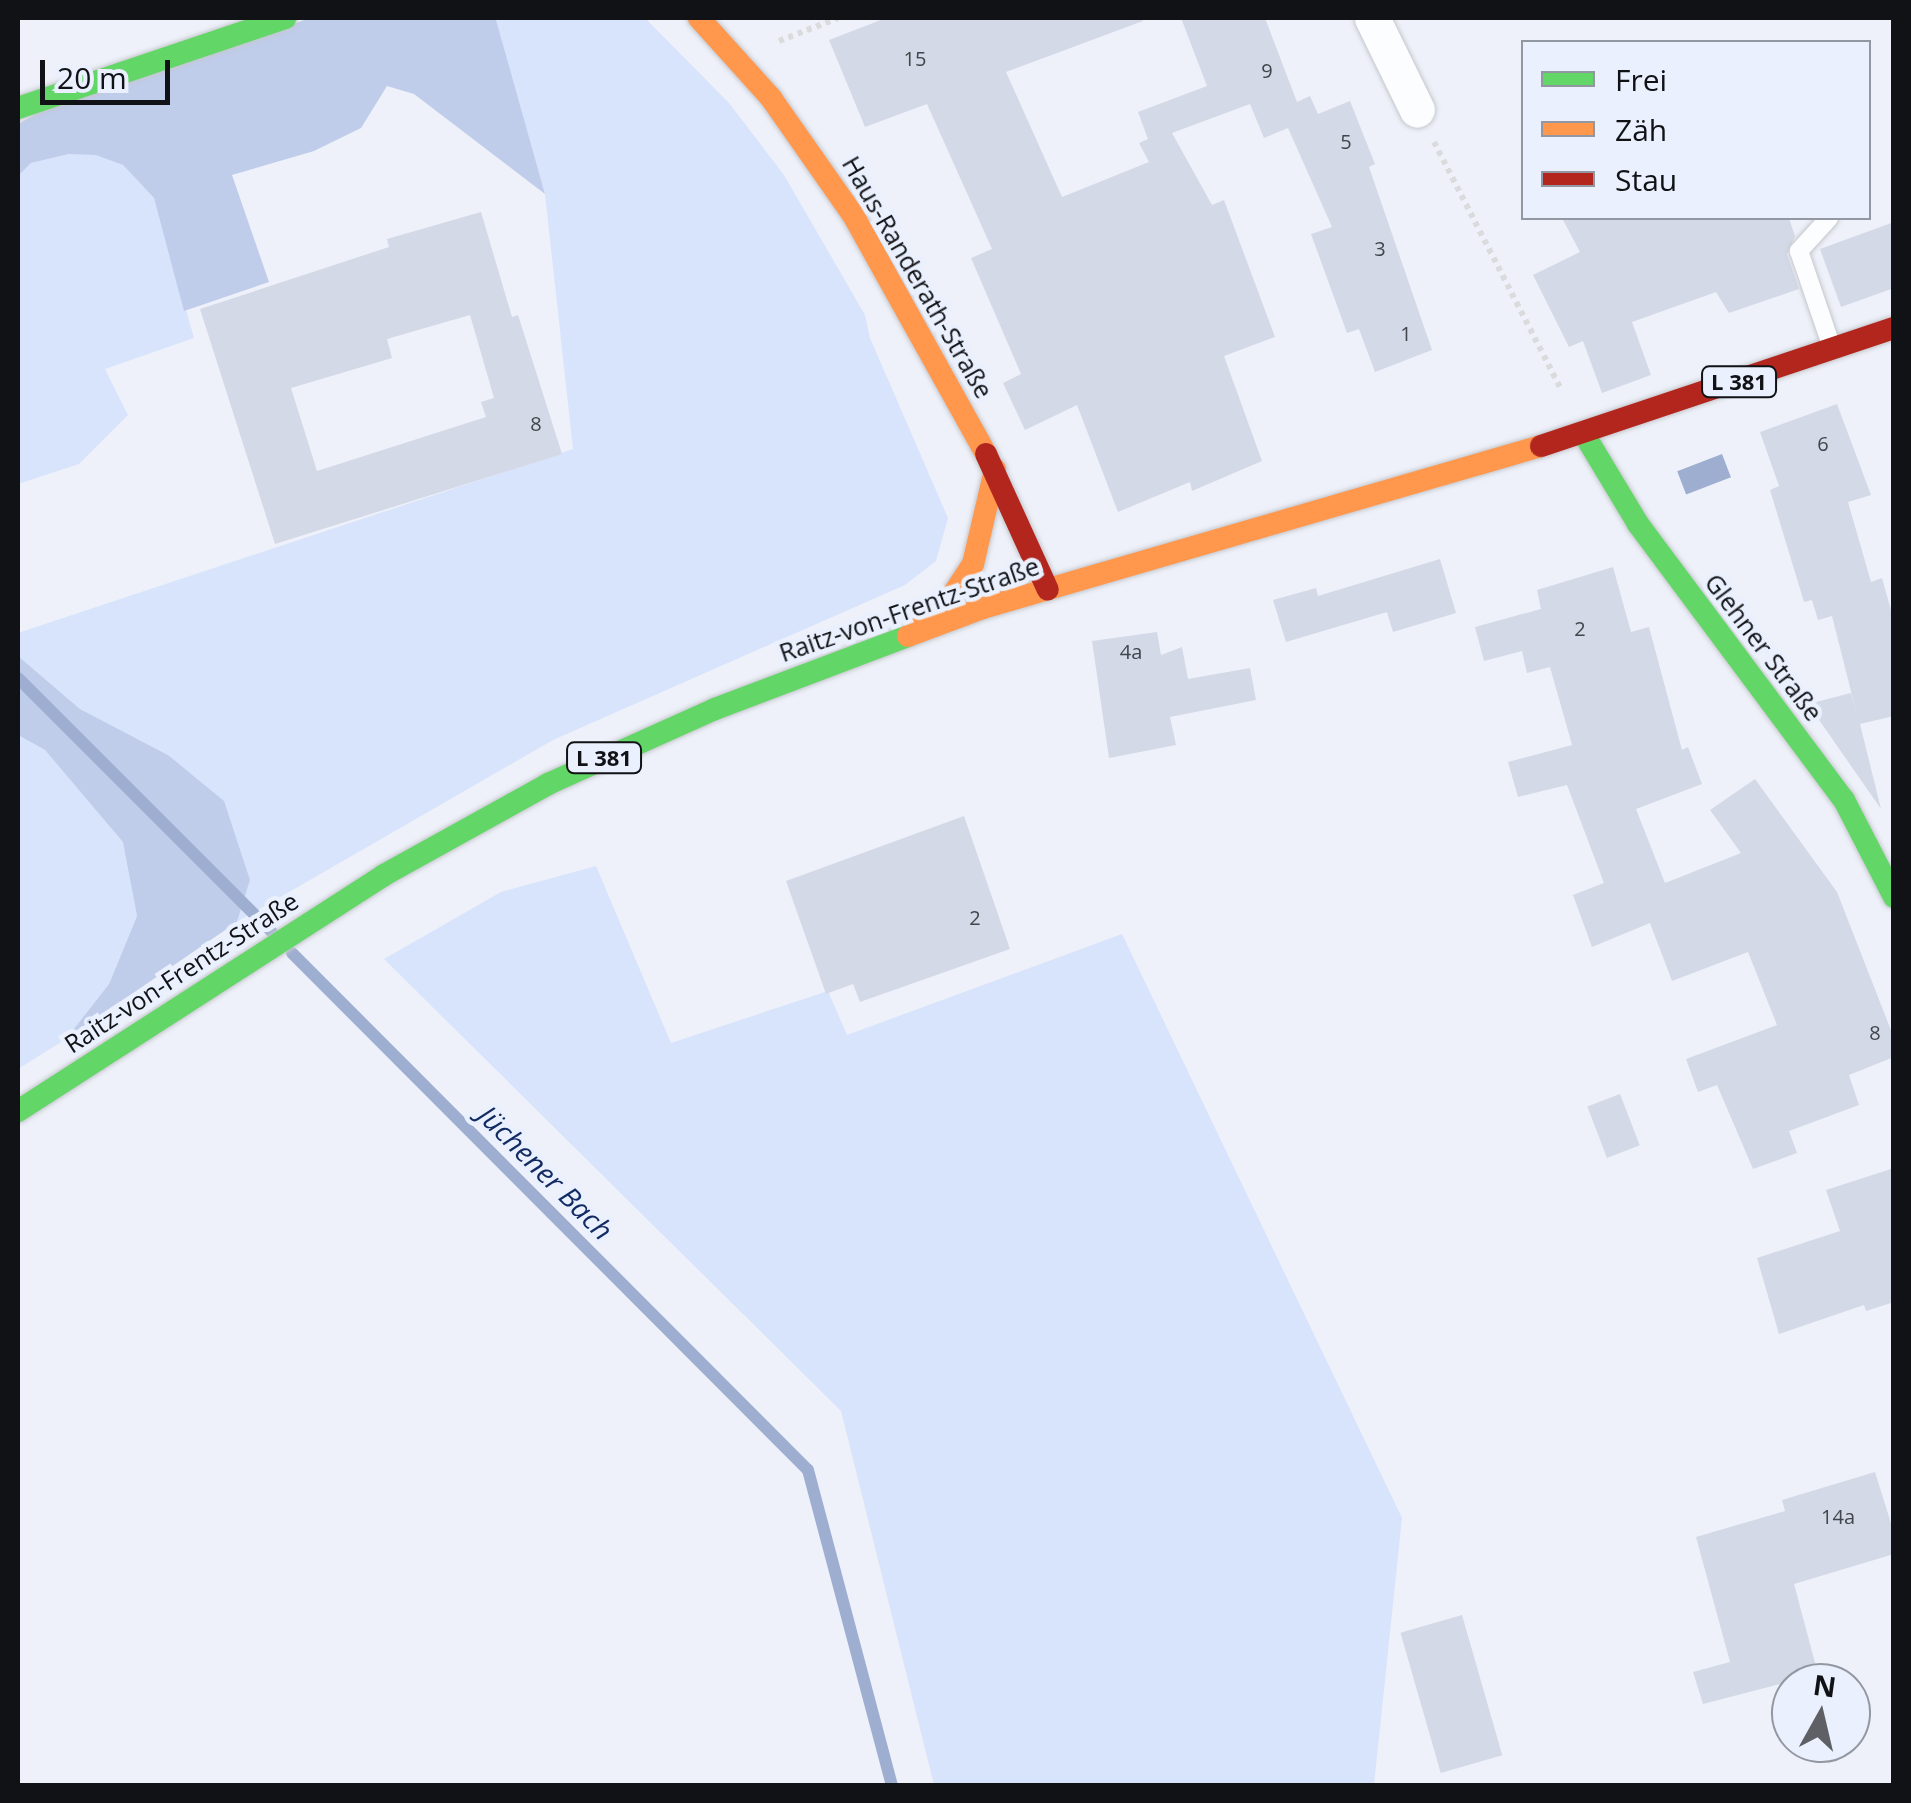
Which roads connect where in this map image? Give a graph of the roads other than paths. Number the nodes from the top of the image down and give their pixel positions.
1 (286, 18) edge
2 (700, 18) edge
3 (1372, 18) edge
4 (18, 108) edge
5 (1418, 110) road end
6 (1828, 220) edge
7 (1894, 328) edge
8 (1832, 350) junction
9 (1584, 434) junction
10 (995, 470) junction
11 (1048, 590) junction
12 (914, 632) junction
13 (1894, 897) edge
14 (18, 1112) edge

1 - 4 main road
2 - 10 main road, Haus-Randerath-Straße
3 - 5 street
6 - 8 lane
7 - 8 main road, Raitz-von-Frentz-Straße / L 381
8 - 9 main road, Raitz-von-Frentz-Straße / L 381
9 - 11 main road, Raitz-von-Frentz-Straße / L 381
9 - 13 main road, Glehner Straße
10 - 11 main road, Haus-Randerath-Straße
10 - 12 main road
11 - 12 main road, Raitz-von-Frentz-Straße / L 381
12 - 14 main road, Raitz-von-Frentz-Straße / L 381

